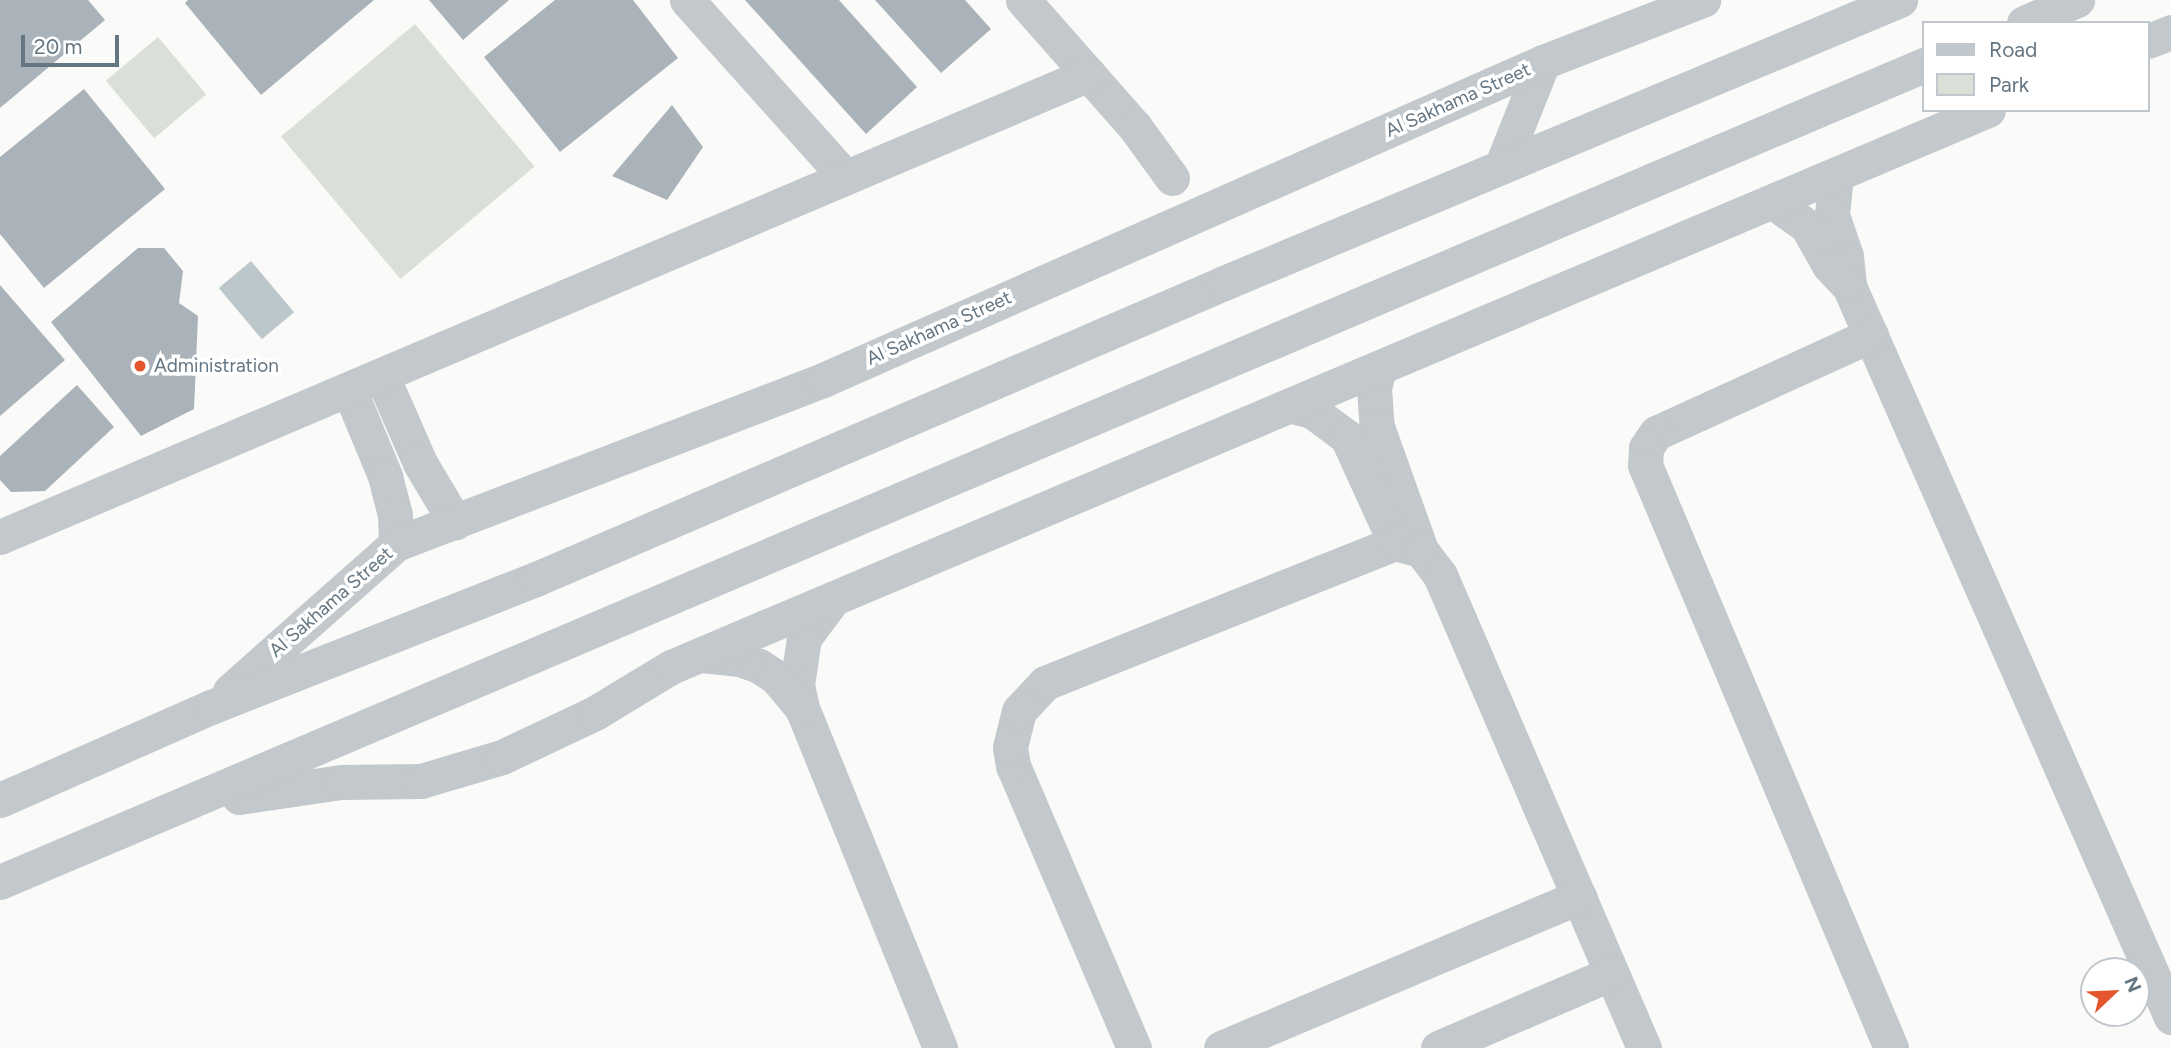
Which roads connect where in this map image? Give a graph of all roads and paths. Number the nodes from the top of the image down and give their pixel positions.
1 (687, 0) edge
2 (1023, 0) edge
3 (1703, 0) edge
4 (1900, 0) edge
5 (2077, 0) edge
6 (2029, 21) edge
7 (2171, 32) edge
8 (2150, 40) edge
9 (1543, 62) junction
10 (1923, 65) edge
11 (1089, 74) junction
12 (1983, 112) edge
13 (1502, 165) junction
14 (1836, 176) junction
15 (845, 177) junction
16 (1172, 178) dead end
17 (1773, 202) junction
18 (1849, 286) junction
19 (1871, 335) junction
20 (1379, 369) junction
21 (382, 376) junction
22 (349, 389) junction
23 (1292, 406) junction
24 (455, 522) junction
25 (0, 537) edge
26 (396, 544) junction
27 (1408, 547) junction
28 (832, 601) junction
29 (700, 655) junction
30 (211, 707) junction
31 (802, 708) junction
32 (0, 800) edge
33 (197, 800) junction
34 (0, 882) edge
35 (1579, 897) junction
36 (1612, 973) junction
37 (2171, 1017) edge
38 (940, 1048) edge
39 (1135, 1048) edge
40 (1221, 1048) edge
41 (1438, 1048) edge
42 (1644, 1048) edge
43 (1891, 1048) edge

1 - 15 street
2 - 11 street
3 - 9 street, Al Sakhama Street
4 - 13 street
5 - 6 street
7 - 8 street
9 - 13 street
9 - 24 street, Al Sakhama Street
10 - 33 street
11 - 15 street
11 - 16 street
12 - 14 street
13 - 30 street
14 - 17 street
14 - 18 street
15 - 21 street
17 - 18 street
17 - 20 street
18 - 19 street
19 - 37 street
19 - 43 street
20 - 23 street
20 - 27 street
21 - 22 street
21 - 24 street
22 - 25 street
22 - 26 street
23 - 27 street
23 - 28 street
24 - 26 street, Al Sakhama Street
26 - 30 street, Al Sakhama Street
27 - 35 street
27 - 39 street
28 - 29 street
28 - 31 street
29 - 31 street
29 - 33 street
30 - 32 street
31 - 38 street
33 - 34 street
35 - 36 street
35 - 40 street
36 - 41 street
36 - 42 street

